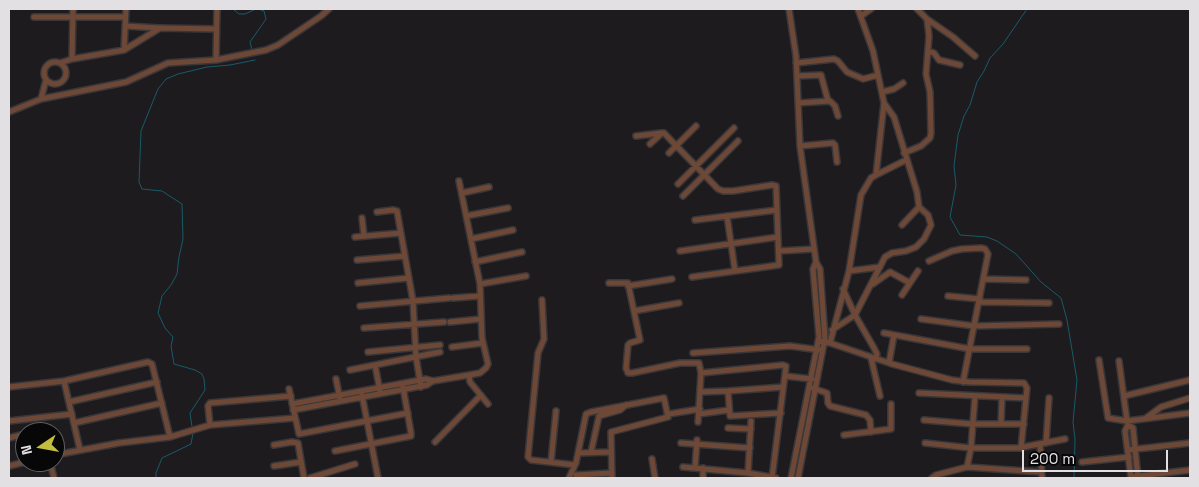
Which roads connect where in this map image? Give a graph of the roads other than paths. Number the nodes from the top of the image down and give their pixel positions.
1 (73, 9) edge
2 (126, 9) edge
3 (217, 9) edge
4 (328, 9) edge
5 (789, 9) edge
6 (858, 9) edge
7 (871, 9) edge
8 (917, 9) edge
9 (861, 16) junction
10 (34, 17) dead end
11 (73, 17) junction
12 (125, 17) junction
13 (927, 19) junction
14 (125, 26) junction
15 (160, 28) junction
16 (216, 29) junction
17 (124, 50) junction
18 (928, 50) junction
19 (975, 56) dead end
20 (70, 60) junction
21 (216, 60) junction
22 (60, 63) junction
23 (796, 63) junction
24 (960, 65) dead end
25 (65, 69) junction
26 (878, 75) junction
27 (797, 76) junction
28 (46, 80) junction
29 (903, 83) dead end
30 (882, 92) junction
31 (41, 99) junction
32 (828, 101) junction
33 (798, 103) junction
34 (884, 103) junction
35 (9, 112) edge
36 (838, 116) dead end
37 (696, 126) dead end
38 (734, 128) dead end
39 (662, 133) junction
40 (636, 136) dead end
41 (738, 141) dead end
42 (650, 144) dead end
43 (676, 145) junction
44 (800, 146) junction
45 (670, 152) dead end
46 (904, 153) junction
47 (906, 160) junction
48 (837, 162) dead end
49 (696, 166) junction
50 (704, 174) junction
51 (876, 175) junction
52 (459, 180) dead end
53 (678, 184) dead end
54 (489, 187) dead end
55 (462, 193) junction
56 (683, 196) dead end
57 (919, 206) junction
58 (508, 208) dead end
59 (777, 210) junction
60 (377, 212) dead end
61 (466, 216) junction
62 (727, 216) junction
63 (362, 218) dead end
64 (695, 220) dead end
65 (902, 225) dead end
66 (513, 230) dead end
67 (401, 233) junction
68 (364, 236) junction
69 (355, 237) dead end
70 (778, 237) junction
71 (471, 239) junction
72 (731, 243) junction
73 (814, 249) junction
74 (680, 250) dead end
75 (779, 250) junction
76 (522, 252) dead end
77 (405, 256) junction
78 (357, 260) dead end
79 (929, 261) dead end
80 (475, 262) junction
81 (880, 267) junction
82 (735, 271) junction
83 (918, 271) dead end
84 (849, 272) junction
85 (526, 276) dead end
86 (692, 277) dead end
87 (409, 278) junction
88 (672, 279) dead end
89 (984, 280) junction
90 (1026, 280) dead end
91 (358, 283) dead end
92 (608, 283) dead end
93 (910, 283) junction
94 (480, 284) junction
95 (872, 284) junction
96 (628, 286) junction
97 (843, 289) junction
98 (902, 295) dead end
99 (480, 296) junction
100 (948, 296) dead end
101 (542, 300) dead end
102 (412, 301) junction
103 (979, 301) junction
104 (679, 303) dead end
105 (1049, 303) dead end
106 (360, 306) dead end
107 (634, 312) junction
108 (855, 315) junction
109 (481, 318) junction
110 (921, 319) dead end
111 (415, 324) junction
112 (1059, 324) dead end
113 (974, 326) junction
114 (364, 328) dead end
115 (832, 330) junction
116 (884, 333) dead end
117 (894, 335) junction
118 (824, 342) junction
119 (484, 343) junction
120 (440, 345) dead end
121 (452, 347) dead end
122 (417, 348) junction
123 (970, 349) junction
124 (1028, 349) dead end
125 (820, 350) junction
126 (368, 352) dead end
127 (440, 352) dead end
128 (693, 353) dead end
129 (416, 357) junction
130 (873, 358) junction
131 (1099, 360) dead end
132 (1119, 361) dead end
133 (889, 363) junction
134 (375, 365) junction
135 (350, 370) dead end
136 (701, 373) junction
137 (468, 376) junction
138 (785, 376) junction
139 (810, 378) junction
140 (336, 379) dead end
141 (817, 379) junction
142 (1190, 380) edge
143 (64, 381) junction
144 (157, 382) junction
145 (963, 382) junction
146 (420, 384) junction
147 (9, 387) edge
148 (403, 387) junction
149 (783, 387) junction
150 (809, 387) junction
151 (289, 389) dead end
152 (815, 389) junction
153 (380, 391) junction
154 (700, 392) junction
155 (728, 392) junction
156 (919, 393) dead end
157 (362, 394) junction
158 (480, 395) junction
159 (291, 396) junction
160 (880, 396) dead end
161 (974, 396) junction
162 (1124, 396) junction
163 (1002, 397) junction
164 (1026, 398) junction
165 (1049, 398) dead end
166 (1190, 398) edge
167 (340, 399) junction
168 (69, 402) junction
169 (162, 403) junction
170 (488, 404) dead end
171 (890, 404) dead end
172 (626, 405) junction
173 (293, 407) junction
174 (729, 410) junction
175 (556, 411) dead end
176 (699, 412) junction
177 (781, 412) junction
178 (408, 413) junction
179 (1190, 413) edge
180 (72, 414) junction
181 (668, 414) junction
182 (295, 418) junction
183 (1145, 419) junction
184 (924, 420) dead end
185 (9, 421) edge
186 (751, 421) dead end
187 (367, 422) junction
188 (698, 422) dead end
189 (74, 423) junction
190 (1128, 423) junction
191 (972, 424) junction
192 (1001, 424) junction
193 (1024, 424) junction
194 (210, 425) junction
195 (728, 428) dead end
196 (751, 429) junction
197 (871, 432) junction
198 (844, 435) dead end
199 (170, 436) junction
200 (1064, 439) dead end
201 (435, 442) dead end
202 (697, 442) junction
203 (681, 443) dead end
204 (925, 443) dead end
205 (1043, 443) junction
206 (1190, 443) edge
207 (372, 444) junction
208 (274, 445) dead end
209 (750, 448) junction
210 (971, 448) junction
211 (1022, 448) junction
212 (1136, 449) junction
213 (80, 450) junction
214 (1128, 450) junction
215 (335, 451) dead end
216 (578, 452) junction
217 (592, 452) junction
218 (611, 452) junction
219 (65, 453) edge
220 (1129, 457) junction
221 (652, 459) dead end
222 (301, 462) junction
223 (550, 462) junction
224 (1082, 462) dead end
225 (355, 464) dead end
226 (274, 466) dead end
227 (575, 466) junction
228 (683, 467) dead end
229 (967, 467) junction
230 (695, 468) junction
231 (703, 468) junction
232 (1190, 470) edge
233 (748, 473) junction
234 (576, 475) dead end
235 (1041, 475) edge
236 (612, 476) edge
237 (1138, 477) edge
238 (304, 478) edge
239 (310, 478) edge
240 (378, 478) edge
241 (569, 478) edge
242 (655, 478) edge
243 (703, 478) edge
244 (773, 478) edge
245 (791, 478) edge
246 (798, 478) edge
247 (932, 478) edge
248 (1131, 478) edge

1 - 11 street
2 - 12 street
3 - 16 street
4 - 21 street
5 - 23 street
6 - 9 street
7 - 9 street
8 - 13 street
9 - 26 street
10 - 11 street
11 - 12 street
11 - 20 street
12 - 14 street
13 - 18 street
13 - 19 street
14 - 15 street
14 - 17 street
15 - 16 street
15 - 17 street
16 - 21 street
17 - 20 street
18 - 24 street
18 - 46 street
20 - 22 street
20 - 25 street
21 - 31 street
22 - 25 street
22 - 28 street
23 - 26 street
23 - 27 street
25 - 28 street
26 - 30 street
27 - 32 street
27 - 33 street
28 - 31 street
29 - 30 street
30 - 34 street
31 - 35 street
32 - 33 street
32 - 36 street
33 - 44 street
34 - 46 street
34 - 51 street
37 - 43 street
38 - 49 street
39 - 40 street
39 - 42 street
39 - 43 street
41 - 50 street
43 - 45 street
43 - 49 street
44 - 48 street
44 - 73 street
46 - 47 street
47 - 51 street
47 - 57 street
49 - 50 street
49 - 53 street
50 - 56 street
50 - 59 street
51 - 84 street
52 - 55 street
54 - 55 street
55 - 61 street
57 - 65 street
57 - 81 street
58 - 61 street
59 - 62 street
59 - 70 street
60 - 67 street
61 - 71 street
62 - 64 street
62 - 72 street
63 - 68 street
66 - 71 street
67 - 68 street
67 - 77 street
68 - 69 street
70 - 72 street
70 - 75 street
71 - 80 street
72 - 74 street
72 - 82 street
73 - 75 street
73 - 118 street
75 - 82 street
76 - 80 street
77 - 78 street
77 - 87 street
79 - 89 street
80 - 94 street
81 - 84 street
81 - 95 street
82 - 86 street
83 - 93 street
84 - 97 street
85 - 94 street
87 - 91 street
87 - 102 street
88 - 96 street
89 - 90 street
89 - 103 street
92 - 96 street
93 - 95 street
93 - 98 street
94 - 99 street
95 - 108 street
96 - 107 street
97 - 108 street
97 - 115 street
99 - 102 street
99 - 109 street
100 - 103 street
101 - 223 street
102 - 106 street
102 - 111 street
103 - 105 street
103 - 113 street
104 - 107 street
107 - 136 street
108 - 115 street
108 - 130 street
109 - 111 street
109 - 119 street
110 - 113 street
111 - 114 street
111 - 122 street
112 - 113 street
113 - 123 street
115 - 118 street
116 - 117 street
117 - 123 street
117 - 133 street
118 - 125 street
118 - 130 street
119 - 121 street
119 - 137 street
120 - 122 street
122 - 126 street
122 - 129 street
123 - 124 street
123 - 145 street
125 - 128 street
125 - 139 street
125 - 141 street
127 - 129 street
129 - 134 street
129 - 146 street
130 - 133 street
130 - 160 street
131 - 190 street
132 - 162 street
133 - 145 street
134 - 135 street
134 - 153 street
136 - 138 street
136 - 154 street
137 - 146 street
137 - 158 street
138 - 139 street
138 - 149 street
139 - 141 street
139 - 150 street
140 - 167 street
141 - 152 street
142 - 162 street
143 - 144 street
143 - 147 street
143 - 168 street
144 - 168 street
144 - 169 street
145 - 164 street
146 - 148 street
148 - 153 street
148 - 178 street
149 - 155 street
149 - 177 street
150 - 152 street
150 - 245 street
151 - 159 street
152 - 197 street
152 - 246 street
153 - 157 street
154 - 155 street
154 - 176 street
155 - 174 street
156 - 161 street
157 - 167 street
157 - 187 street
158 - 170 street
158 - 201 street
159 - 173 street
159 - 194 street
161 - 163 street
161 - 191 street
162 - 190 street
163 - 164 street
163 - 192 street
164 - 193 street
165 - 205 street
166 - 183 street
167 - 173 street
168 - 180 street
169 - 189 street
169 - 199 street
171 - 197 street
172 - 181 street
172 - 216 street
172 - 217 street
173 - 182 street
174 - 176 street
174 - 177 street
175 - 223 street
176 - 181 street
176 - 188 street
177 - 244 street
178 - 187 street
178 - 207 street
179 - 183 street
180 - 185 street
180 - 189 street
181 - 218 street
182 - 187 street
182 - 194 street
183 - 190 street
184 - 191 street
186 - 196 street
187 - 207 street
189 - 213 street
190 - 212 street
190 - 214 street
191 - 192 street
191 - 210 street
192 - 193 street
193 - 211 street
194 - 199 street
195 - 196 street
196 - 209 street
197 - 198 street
199 - 213 street
200 - 205 street
202 - 203 street
202 - 209 street
202 - 230 street
204 - 210 street
205 - 211 street
205 - 235 street
206 - 212 street
207 - 215 street
207 - 240 street
208 - 222 street
209 - 233 street
210 - 211 street
210 - 229 street
212 - 214 street
212 - 237 street
213 - 219 street
214 - 220 street
216 - 217 street
216 - 227 street
217 - 218 street
218 - 236 street
220 - 224 street
220 - 248 street
221 - 242 street
222 - 226 street
222 - 238 street
223 - 227 street
225 - 239 street
227 - 241 street
228 - 230 street
229 - 235 street
229 - 247 street
230 - 231 street
231 - 233 street
231 - 243 street
232 - 237 street
233 - 244 street
234 - 236 street
237 - 248 street

